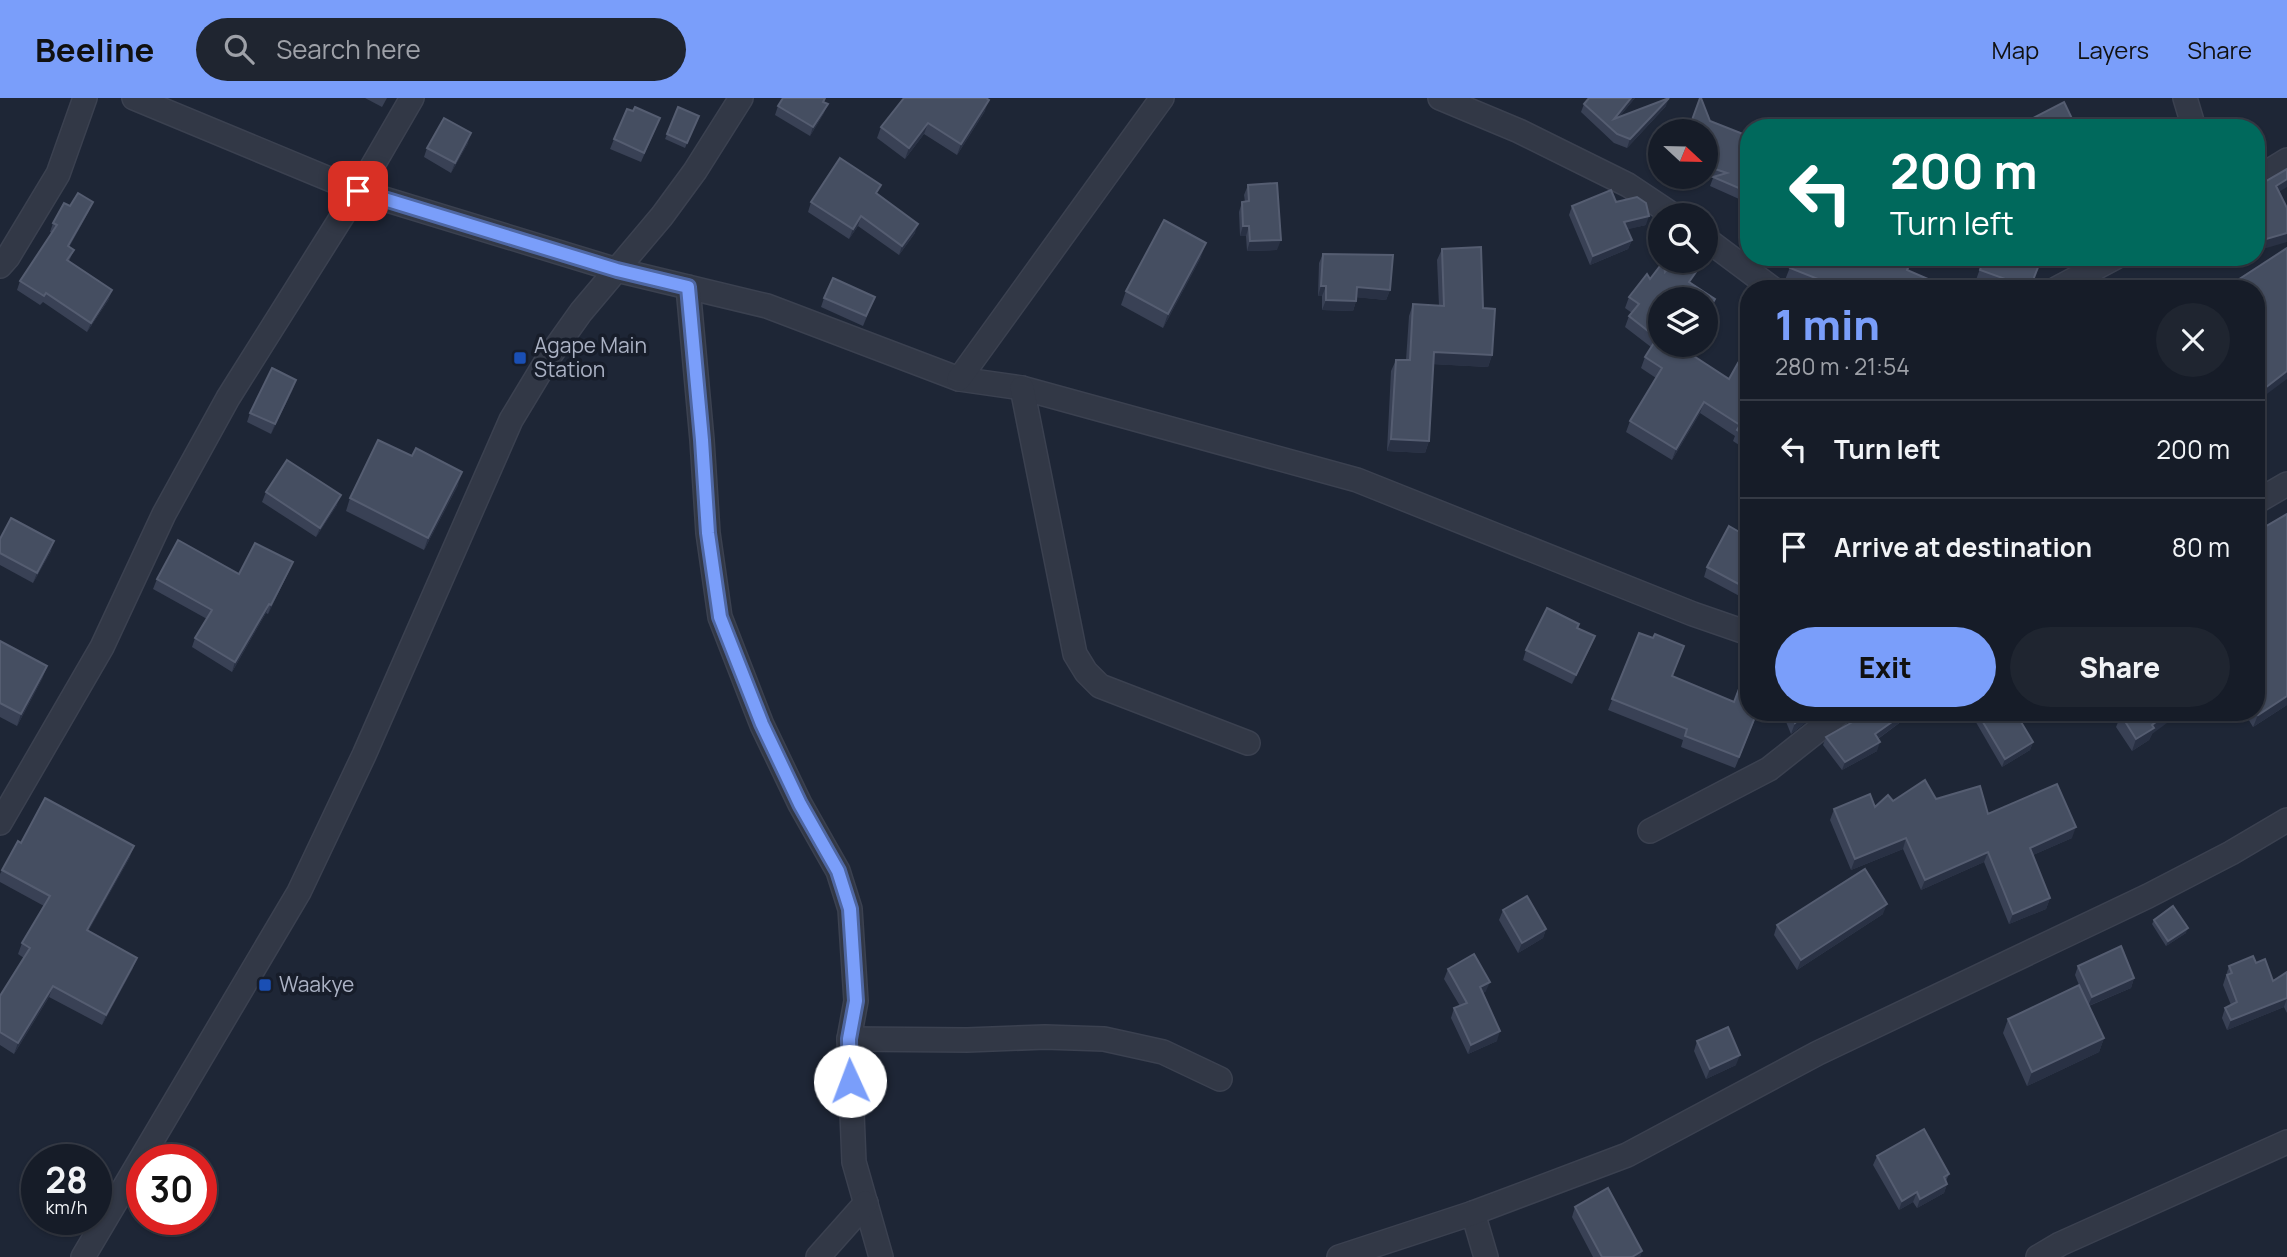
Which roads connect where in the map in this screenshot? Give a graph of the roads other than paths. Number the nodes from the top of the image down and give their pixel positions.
1 (85, 98) edge
2 (134, 98) edge
3 (412, 98) edge
4 (741, 98) edge
5 (1162, 98) edge
6 (1440, 98) edge
7 (2185, 98) edge
8 (2191, 119) edge
9 (2287, 160) edge
10 (2265, 173) edge
11 (358, 191) junction
12 (1655, 203) edge
13 (1718, 248) edge
14 (1740, 264) edge
15 (0, 266) edge
16 (1742, 266) edge
17 (2099, 266) edge
18 (617, 270) junction
19 (1761, 280) edge
20 (2073, 280) edge
21 (688, 287) junction
22 (959, 379) junction
23 (1022, 388) junction
24 (2287, 484) edge
25 (2265, 497) edge
26 (1740, 630) edge
27 (1830, 721) edge
28 (1248, 743) dead end
29 (2287, 820) edge
30 (0, 823) edge
31 (1650, 831) dead end
32 (849, 1039) junction
33 (1220, 1079) dead end
34 (2287, 1142) edge
35 (866, 1203) junction
36 (1473, 1213) junction
37 (83, 1257) edge
38 (818, 1257) edge
39 (881, 1257) edge
40 (1339, 1257) edge
41 (1486, 1257) edge
42 (2038, 1257) edge

1 - 15 street
2 - 11 street
3 - 11 street
4 - 18 street
5 - 22 street
6 - 12 street
7 - 8 street
9 - 10 street
11 - 18 street
11 - 30 street
13 - 14 street
16 - 19 street
17 - 20 street
18 - 21 street
18 - 37 street
21 - 22 street
21 - 32 street
22 - 23 street
23 - 26 street
23 - 28 street
24 - 25 street
27 - 31 street
29 - 36 street
32 - 33 street
32 - 35 street
34 - 42 street
35 - 38 street
35 - 39 street
36 - 40 street
36 - 41 street

